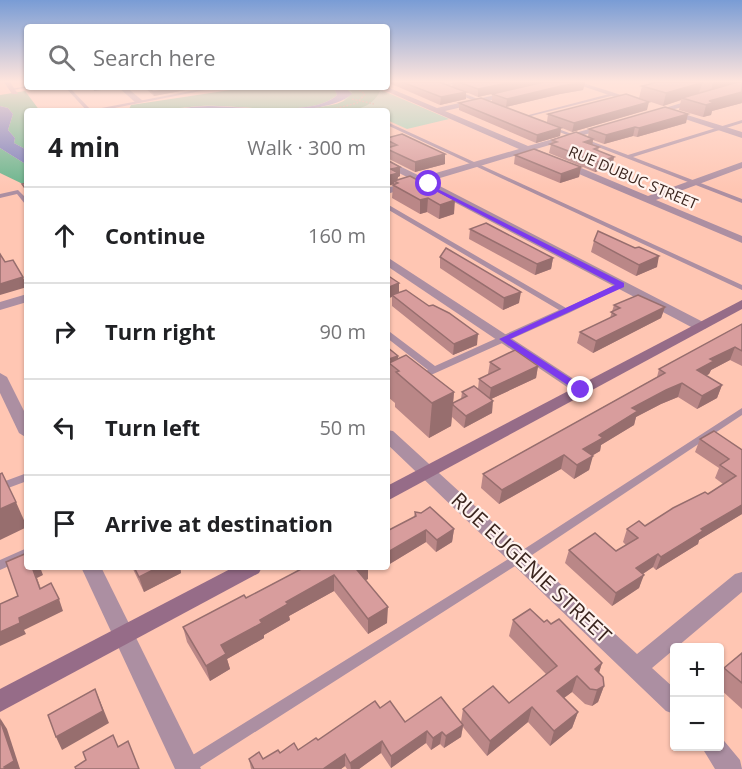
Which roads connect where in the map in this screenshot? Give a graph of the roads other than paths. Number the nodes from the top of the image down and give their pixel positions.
1 (451, 118) edge
2 (525, 118) edge
3 (687, 118) edge
4 (533, 121) edge
5 (742, 121) edge
6 (617, 123) edge
7 (390, 124) edge
8 (543, 125) edge
9 (720, 128) junction
10 (742, 135) edge
11 (572, 136) junction
12 (526, 149) junction
13 (628, 158) junction
14 (477, 164) junction
15 (390, 165) edge
16 (742, 165) edge
17 (422, 181) junction
18 (694, 183) junction
19 (390, 190) edge
20 (0, 196) edge
21 (24, 199) edge
22 (647, 200) junction
23 (742, 201) edge
24 (390, 208) edge
25 (742, 240) edge
26 (390, 263) edge
27 (622, 285) junction
28 (742, 288) edge
29 (24, 299) edge
30 (742, 304) edge
31 (0, 306) edge
32 (566, 311) junction
33 (700, 326) junction
34 (390, 336) edge
35 (504, 339) junction
36 (434, 370) junction
37 (0, 377) edge
38 (406, 383) edge
39 (581, 390) junction
40 (742, 411) edge
41 (24, 426) edge
42 (390, 438) edge
43 (428, 473) junction
44 (24, 478) edge
45 (0, 487) edge
46 (390, 492) edge
47 (24, 554) edge
48 (519, 558) junction
49 (0, 565) edge
50 (92, 570) edge
51 (246, 570) edge
52 (742, 580) edge
53 (124, 635) junction
54 (638, 666) junction
55 (670, 698) edge
56 (0, 701) edge
57 (717, 751) edge
58 (187, 768) edge
59 (731, 769) edge

1 - 12 street, RUE DUBUC STREET
2 - 4 lane
3 - 9 street
5 - 9 lane
6 - 11 street
7 - 14 lane
8 - 11 lane
9 - 10 street
9 - 13 lane
11 - 12 street
11 - 13 lane
12 - 14 street
12 - 22 street, RUE DUBUC STREET
13 - 18 lane
14 - 17 street
14 - 28 lane
15 - 17 street
16 - 18 street
17 - 19 street
17 - 27 street
18 - 22 street
18 - 23 lane
20 - 21 lane
22 - 25 street, RUE DUBUC STREET
24 - 32 lane
26 - 35 street
27 - 32 lane
27 - 33 street
29 - 31 street
30 - 33 street
32 - 35 lane
33 - 39 street
34 - 36 lane
35 - 36 lane
35 - 39 street
36 - 38 lane
37 - 41 street
39 - 43 street
40 - 48 lane
42 - 43 street, RUE EUGENIE STREET
43 - 46 street
43 - 48 street, RUE EUGENIE STREET
44 - 45 lane
47 - 49 lane
48 - 54 street, RUE EUGENIE STREET
48 - 58 lane
50 - 53 street
51 - 53 street
52 - 54 street
53 - 56 street
53 - 58 street
54 - 55 street, RUE EUGENIE STREET
57 - 59 street

